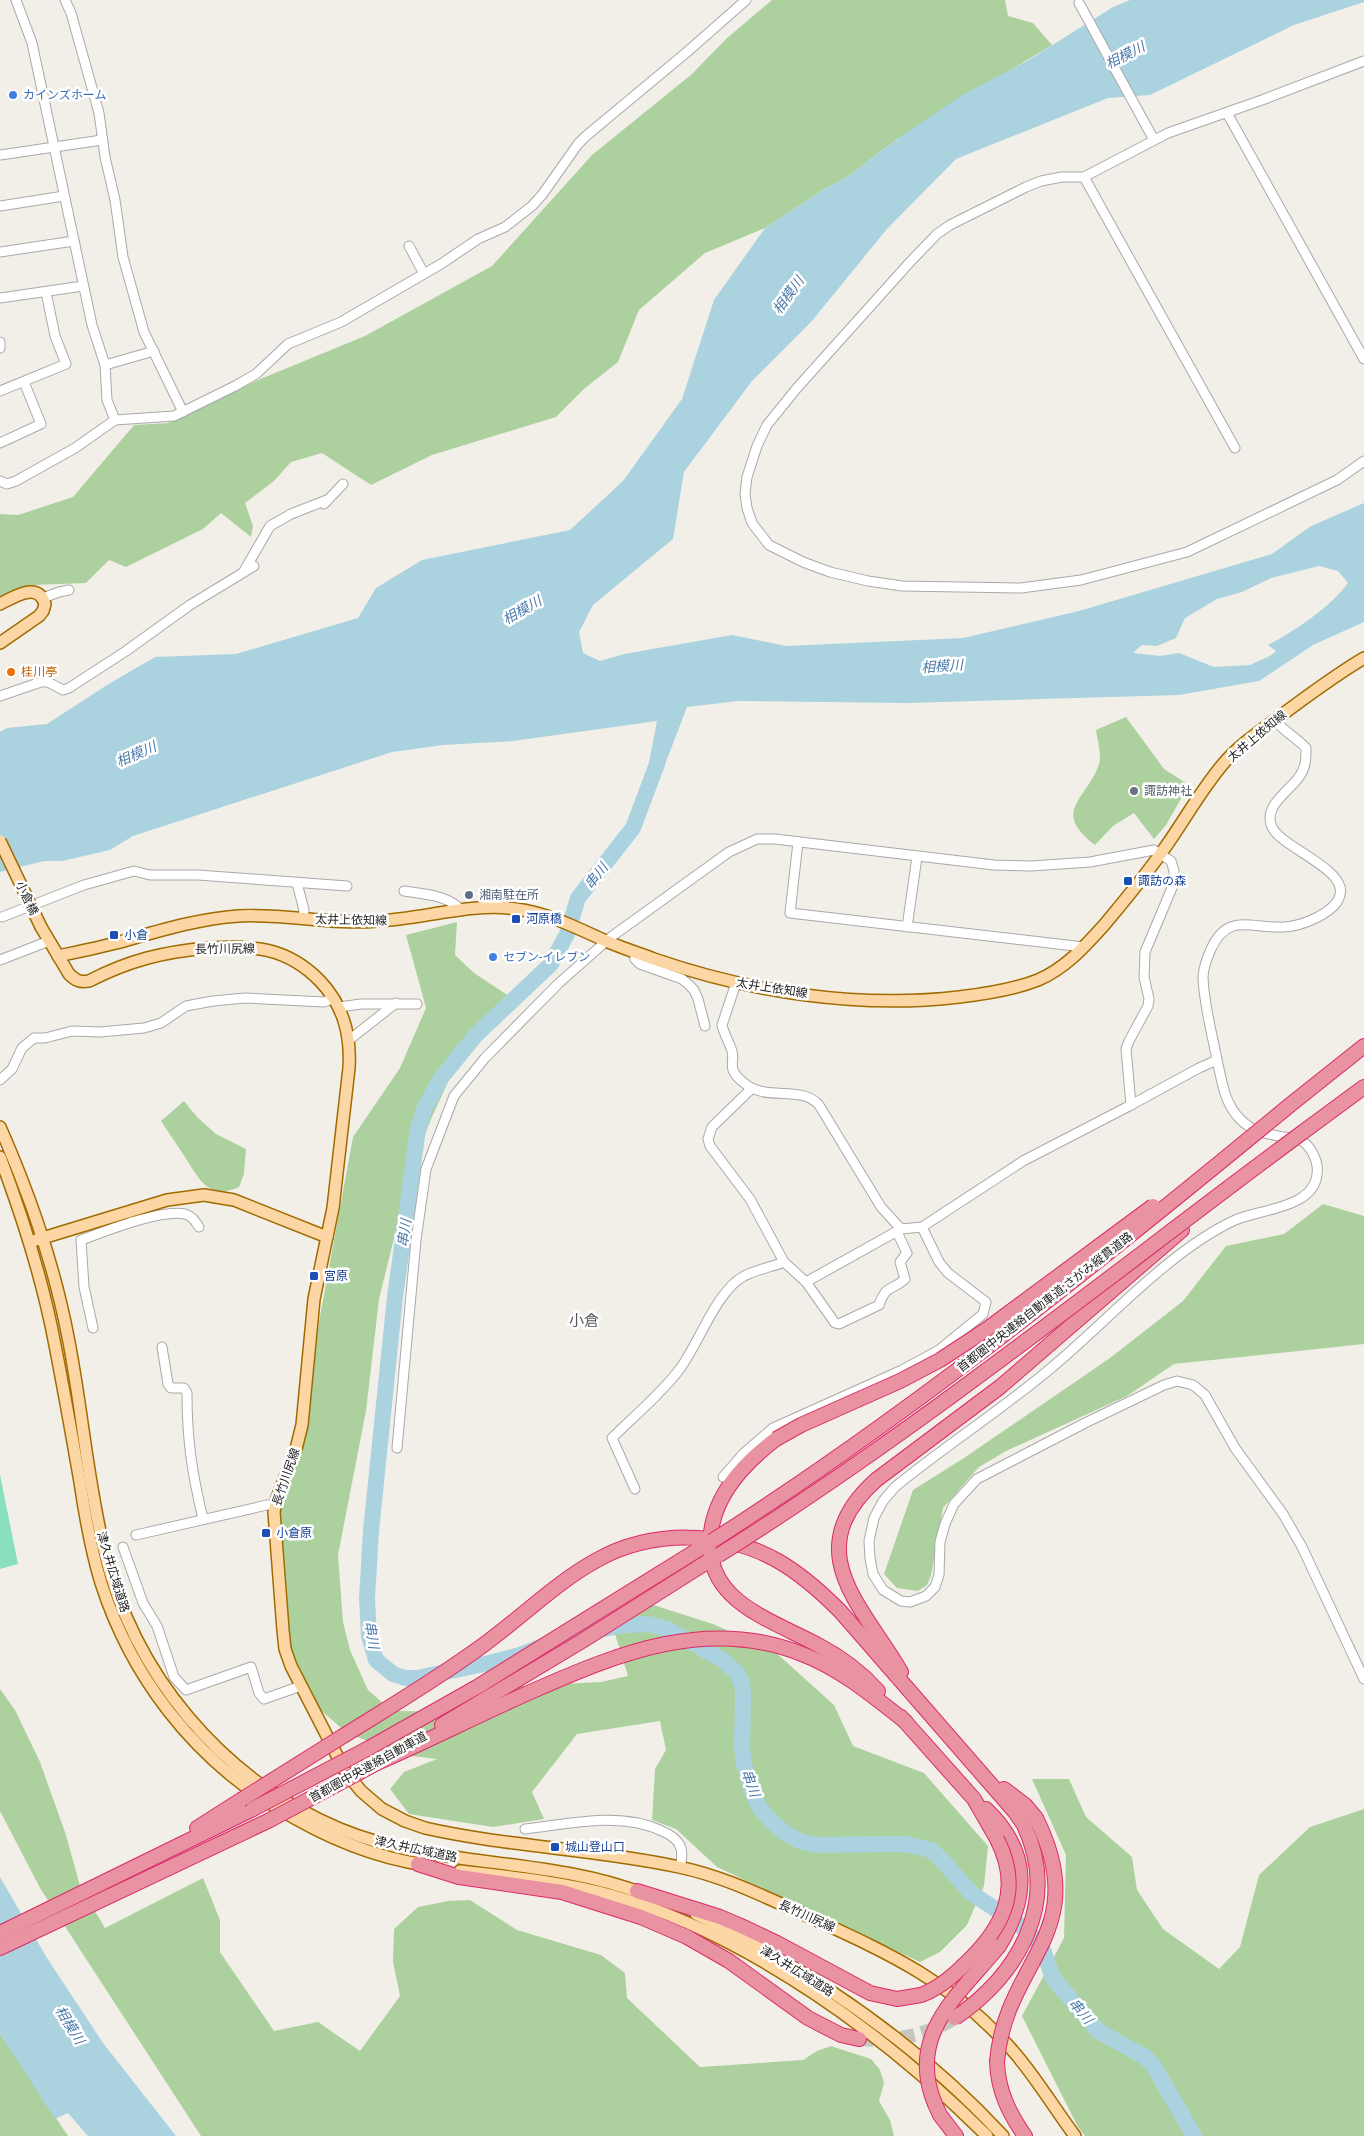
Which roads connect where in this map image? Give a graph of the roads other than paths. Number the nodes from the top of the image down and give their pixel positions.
1 (16, 0) edge
2 (65, 0) edge
3 (746, 0) edge
4 (1079, 4) edge
5 (1364, 61) edge
6 (1227, 113) junction
7 (1151, 136) junction
8 (102, 140) junction
9 (55, 149) junction
10 (0, 155) edge
11 (1084, 177) junction
12 (64, 196) junction
13 (0, 206) edge
14 (74, 241) junction
15 (409, 246) dead end
16 (0, 252) edge
17 (424, 272) junction
18 (83, 286) junction
19 (46, 292) junction
20 (0, 298) edge
21 (0, 342) edge
22 (0, 348) edge
23 (154, 351) junction
24 (1364, 359) edge
25 (105, 365) junction
26 (24, 382) junction
27 (0, 392) edge
28 (183, 412) junction
29 (115, 420) junction
30 (0, 443) edge
31 (1235, 448) dead end
32 (1364, 461) edge
33 (0, 481) edge
34 (343, 484) dead end
35 (327, 500) junction
36 (319, 509) dead end
37 (254, 566) dead end
38 (241, 575) junction
39 (69, 590) dead end
40 (43, 598) junction
41 (0, 604) edge
42 (0, 643) edge
43 (1364, 658) edge
44 (0, 696) edge
45 (1276, 720) junction
46 (0, 841) edge
47 (798, 842) junction
48 (1161, 853) junction
49 (917, 857) junction
50 (297, 883) junction
51 (347, 886) dead end
52 (404, 891) dead end
53 (461, 910) junction
54 (2, 917) dead end
55 (303, 919) junction
56 (908, 927) junction
57 (41, 928) joint
58 (604, 940) junction
59 (49, 942) junction
60 (1084, 947) junction
61 (634, 952) junction
62 (58, 956) junction
63 (0, 960) edge
64 (736, 983) junction
65 (336, 1002) junction
66 (396, 1003) junction
67 (417, 1004) dead end
68 (705, 1026) dead end
69 (348, 1040) junction
70 (1364, 1046) edge
71 (1217, 1060) junction
72 (0, 1080) edge
73 (1364, 1087) edge
74 (751, 1089) junction
75 (1131, 1105) junction
76 (1290, 1105) junction
77 (0, 1127) edge
78 (0, 1156) edge
79 (1253, 1170) junction
80 (133, 1217) junction
81 (198, 1227) dead end
82 (922, 1227) junction
83 (899, 1230) junction
84 (328, 1237) junction
85 (42, 1238) junction
86 (30, 1242) junction
87 (784, 1262) junction
88 (806, 1282) junction
89 (93, 1328) dead end
90 (162, 1347) dead end
91 (397, 1448) dead end
92 (722, 1477) dead end
93 (635, 1489) dead end
94 (275, 1505) junction
95 (203, 1519) junction
96 (136, 1535) dead end
97 (712, 1541) joint
98 (123, 1546) dead end
99 (719, 1554) joint
100 (1364, 1679) edge
101 (301, 1686) junction
102 (919, 1701) junction
103 (906, 1722) junction
104 (377, 1763) junction
105 (1030, 1822) junction
106 (525, 1829) dead end
107 (193, 1835) junction
108 (1002, 1837) junction
109 (418, 1864) junction
110 (680, 1867) junction
111 (637, 1891) junction
112 (0, 1932) edge
113 (0, 1948) edge
114 (955, 2018) tunnel mouth
115 (859, 2039) tunnel mouth
116 (956, 2136) edge
117 (986, 2136) edge
118 (1003, 2136) edge
119 (1025, 2136) edge
120 (1075, 2136) edge

1 - 9 street
2 - 8 street
3 - 17 street
4 - 7 street
5 - 6 street
6 - 7 street
6 - 24 street
7 - 11 street
8 - 9 street
8 - 23 street
9 - 10 street
9 - 12 street
11 - 31 street
11 - 32 street
12 - 13 street
12 - 14 street
14 - 16 street
14 - 18 street
15 - 17 street
17 - 28 street
18 - 19 street
18 - 25 street
19 - 20 street
19 - 26 street
21 - 22 street
23 - 25 street
23 - 28 street
25 - 29 street
26 - 27 street
26 - 30 street
28 - 29 street
29 - 33 street
34 - 35 street
35 - 36 street
35 - 38 street
37 - 38 street
38 - 44 street
39 - 40 street
40 - 41 main road
40 - 42 main road
43 - 45 main road, 太井上依知線
45 - 48 main road, 太井上依知線
45 - 71 street
46 - 57 main road, 小倉橋, bridge
47 - 49 street
47 - 56 street
47 - 58 street
48 - 49 street
48 - 60 main road, 太井上依知線
48 - 75 street
49 - 56 street
50 - 51 street
50 - 54 street
50 - 55 street
52 - 53 street
53 - 55 main road, 太井上依知線
53 - 58 main road, 太井上依知線
55 - 62 main road, 太井上依知線
56 - 60 street
57 - 59 main road, 長竹川尻線
58 - 61 main road, 太井上依知線
58 - 91 street
59 - 62 main road, 長竹川尻線
59 - 63 street
60 - 64 main road, 太井上依知線
61 - 64 main road, 太井上依知線
61 - 68 street
62 - 65 main road, 長竹川尻線
64 - 74 street
65 - 66 street
65 - 69 main road, 長竹川尻線
65 - 72 street
66 - 67 street
66 - 69 street
69 - 84 main road, 長竹川尻線
70 - 76 highway, 首都圏中央連絡自動車道;さがみ縦貫道路
71 - 75 street
71 - 100 street
73 - 79 highway, 首都圏中央連絡自動車道;さがみ縦貫道路, bridge
74 - 83 street
74 - 87 street
75 - 82 street
76 - 97 highway, 首都圏中央連絡自動車道;さがみ縦貫道路, bridge
76 - 103 highway, bridge
77 - 85 main road, 津久井広域道路
78 - 86 main road, 津久井広域道路
79 - 99 highway, 首都圏中央連絡自動車道;さがみ縦貫道路, bridge
79 - 102 highway, bridge
80 - 81 street
80 - 84 main road
80 - 85 main road
80 - 89 street
82 - 83 street
82 - 92 street
83 - 88 street
83 - 88 street
84 - 94 main road, 長竹川尻線
85 - 86 main road
85 - 111 main road, 津久井広域道路
86 - 109 main road, 津久井広域道路
87 - 88 street
87 - 93 street
90 - 95 street
94 - 95 street
94 - 101 main road, 長竹川尻線
95 - 96 street
97 - 107 highway, 首都圏中央連絡自動車道, bridge
98 - 101 street
99 - 104 highway, 首都圏中央連絡自動車道
101 - 110 main road, 長竹川尻線
102 - 105 highway
102 - 107 highway, bridge
103 - 104 highway
103 - 108 highway
104 - 113 highway, 首都圏中央連絡自動車道, bridge
105 - 114 highway, bridge
105 - 119 highway, bridge
106 - 110 street
107 - 112 highway
108 - 111 highway, bridge
108 - 116 highway, bridge
109 - 115 highway
109 - 117 main road, 津久井広域道路
110 - 120 main road, 長竹川尻線
111 - 118 main road, 津久井広域道路

